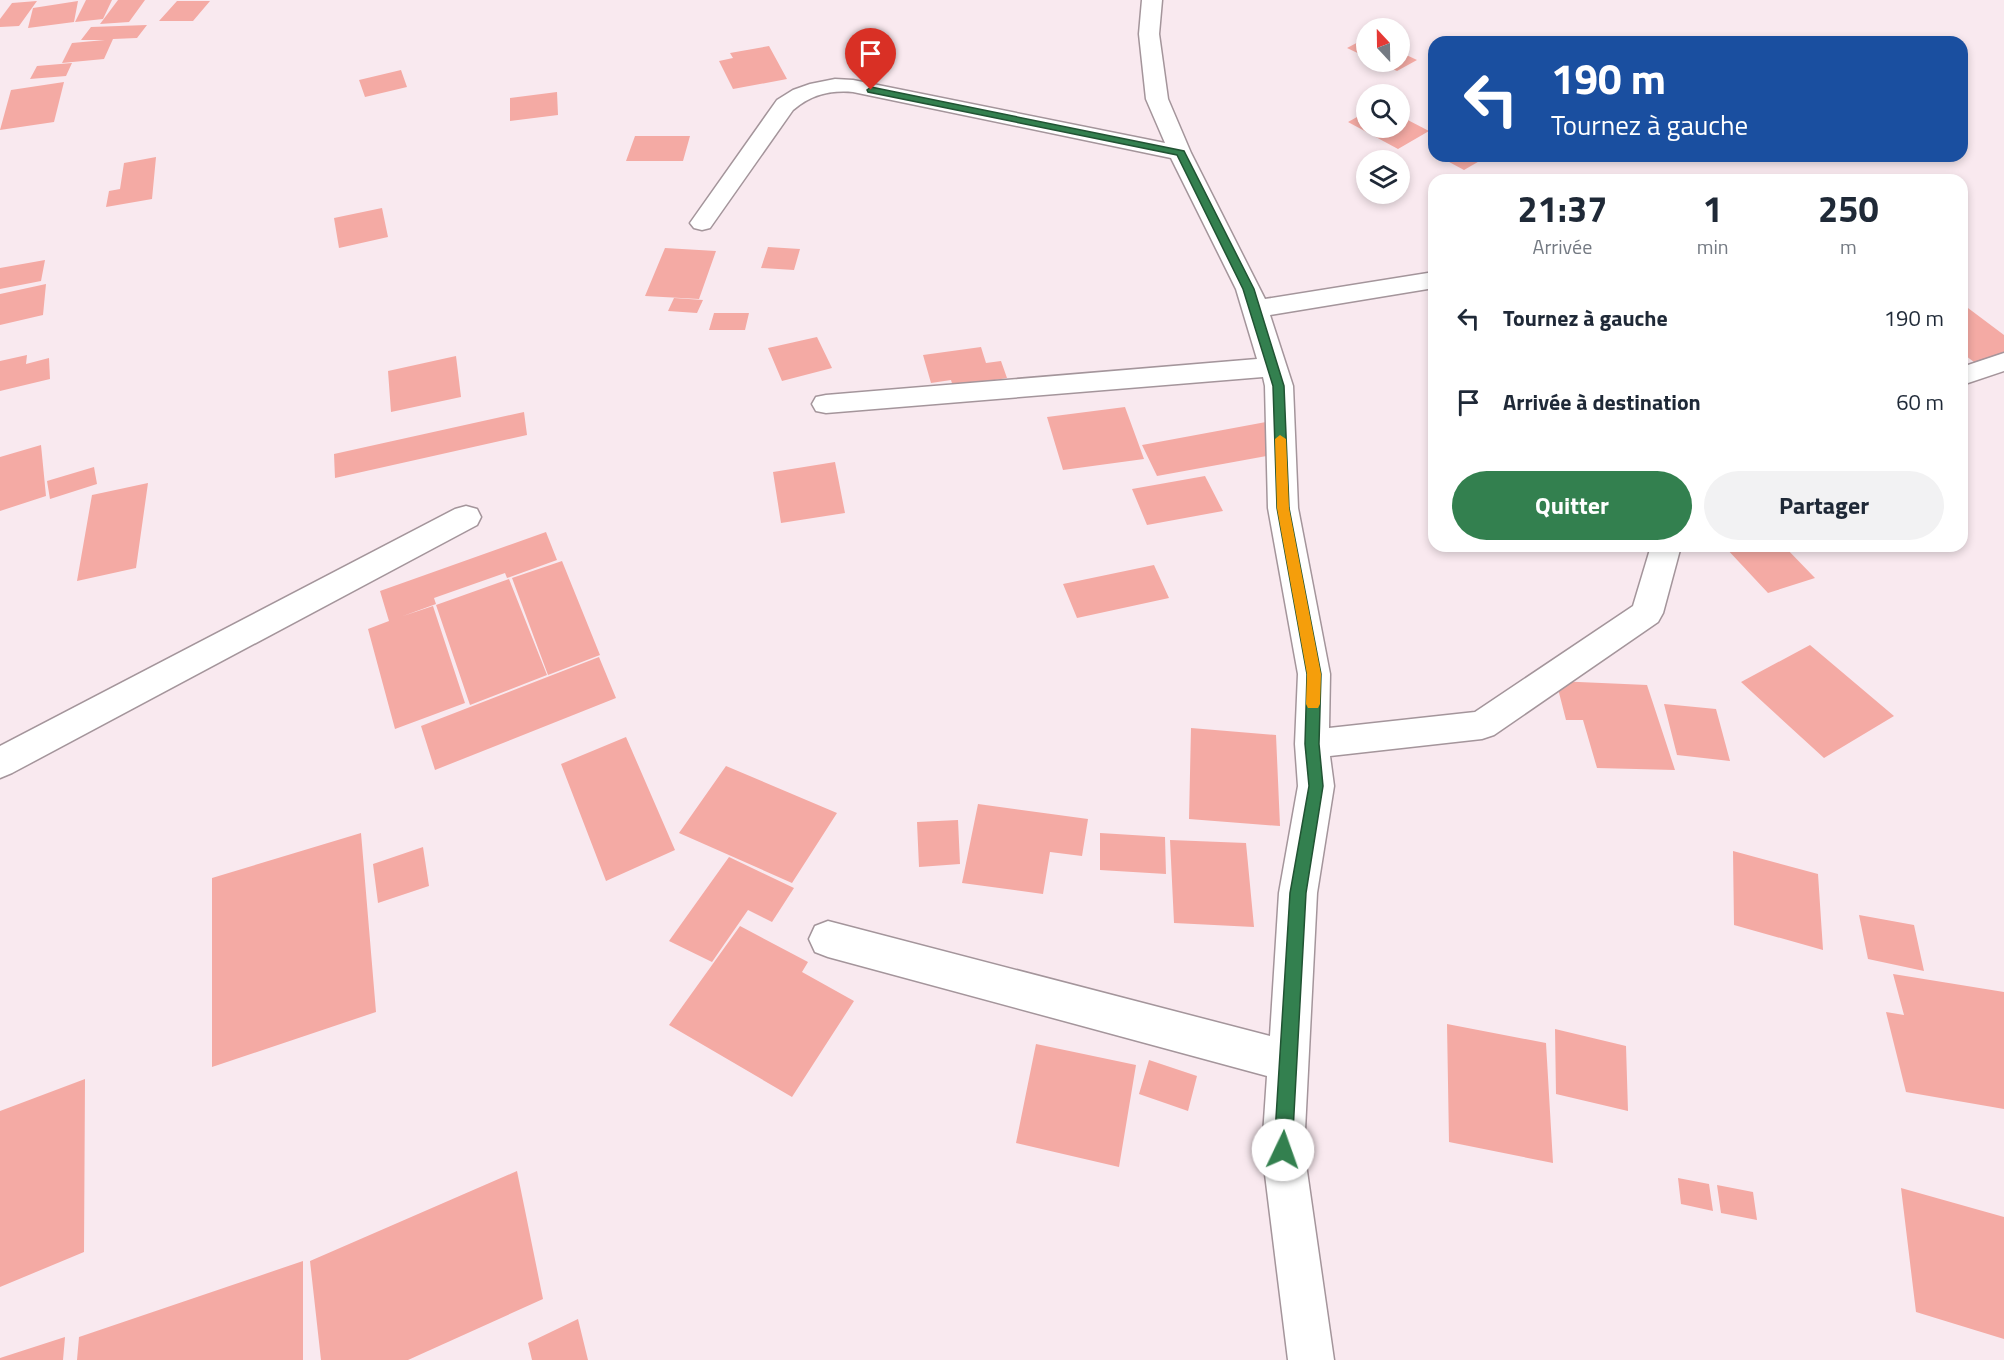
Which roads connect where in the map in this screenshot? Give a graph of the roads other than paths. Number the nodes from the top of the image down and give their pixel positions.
1 (1152, 0) edge
2 (1180, 153) junction
3 (702, 223) dead end
4 (1428, 281) edge
5 (1255, 309) junction
6 (2004, 362) edge
7 (1273, 368) junction
8 (1968, 374) edge
9 (826, 404) dead end
10 (466, 517) dead end
11 (1664, 552) edge
12 (1312, 744) junction
13 (0, 763) edge
14 (828, 939) dead end
15 (1288, 1061) junction
16 (1311, 1360) edge

1 - 2 street
2 - 3 street
2 - 5 street
4 - 5 street
5 - 7 street
6 - 8 street
7 - 9 street
7 - 12 street
10 - 13 street
11 - 12 street
12 - 15 street
14 - 15 street
15 - 16 street

